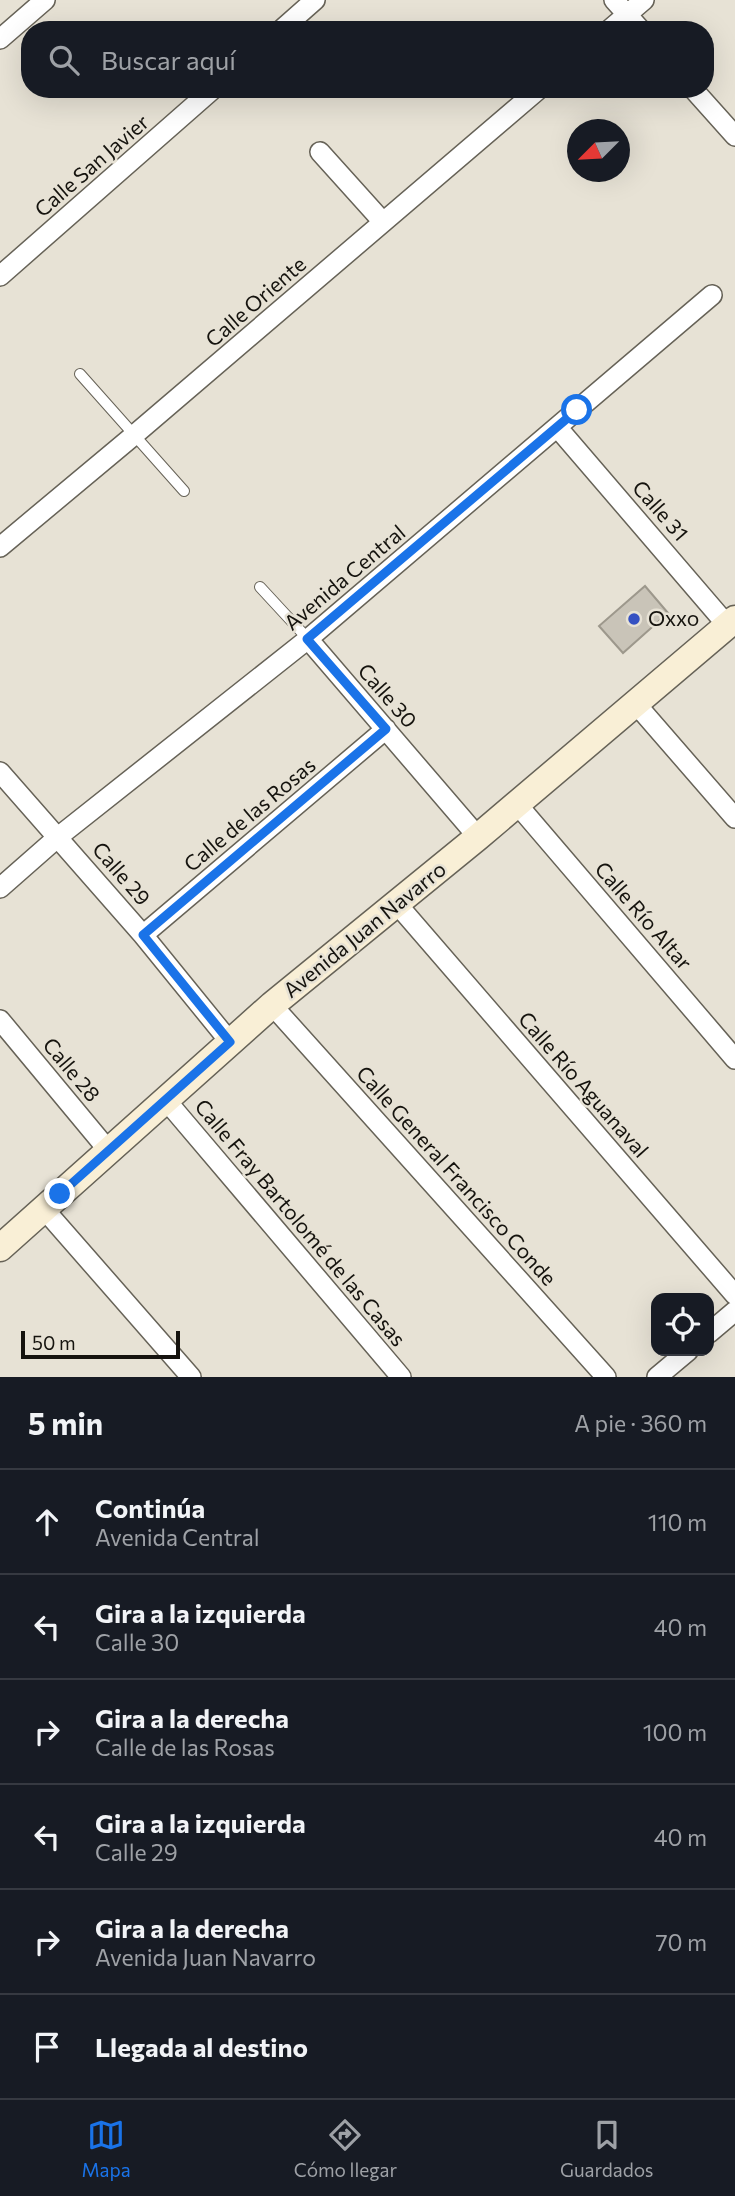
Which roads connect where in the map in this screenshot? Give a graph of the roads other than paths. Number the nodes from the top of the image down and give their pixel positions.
1 (45, 0) edge
2 (315, 0) edge
3 (644, 0) edge
4 (620, 7) edge
5 (291, 21) edge
6 (633, 21) edge
7 (0, 39) edge
8 (203, 98) edge
9 (528, 98) edge
10 (701, 98) edge
11 (735, 136) edge
12 (320, 152) dead end
13 (383, 222) junction
14 (0, 276) edge
15 (712, 295) dead end
16 (80, 373) dead end
17 (557, 427) junction
18 (134, 436) junction
19 (184, 491) dead end
20 (0, 547) edge
21 (260, 587) dead end
22 (731, 622) edge
23 (307, 639) junction
24 (636, 704) junction
25 (386, 729) junction
26 (0, 772) edge
27 (516, 803) junction
28 (735, 818) edge
29 (58, 837) junction
30 (478, 837) junction
31 (0, 888) edge
32 (397, 904) junction
33 (143, 935) junction
34 (272, 1005) junction
35 (0, 1020) edge
36 (230, 1042) junction
37 (735, 1059) edge
38 (165, 1099) junction
39 (108, 1150) junction
40 (44, 1209) junction
41 (0, 1248) edge
42 (735, 1295) edge
43 (735, 1311) edge
44 (714, 1330) edge
45 (682, 1356) edge
46 (191, 1377) edge
47 (401, 1377) edge
48 (606, 1377) edge
49 (657, 1377) edge

1 - 7 street
2 - 5 street
3 - 4 street
4 - 6 street
8 - 14 street, Calle San Javier
9 - 13 street, Calle Oriente
10 - 11 street
12 - 13 street
13 - 18 street, Calle Oriente
15 - 17 street, Avenida Central
16 - 18 lane
17 - 22 street, Calle 31
17 - 23 street, Avenida Central
18 - 19 lane
18 - 20 street, Calle Oriente
21 - 23 lane, Calle 30
22 - 24 main road, Avenida Juan Navarro
23 - 25 street, Calle 30
23 - 29 street, Avenida Central
24 - 27 main road, Avenida Juan Navarro
24 - 28 street
25 - 30 street, Calle 30
25 - 33 street, Calle de las Rosas
26 - 29 street, Calle 29
27 - 30 main road, Avenida Juan Navarro
27 - 37 street, Calle Río Altar
29 - 31 street, Avenida Central
29 - 33 street, Calle 29
30 - 32 main road, Avenida Juan Navarro
32 - 34 main road, Avenida Juan Navarro
32 - 42 street, Calle Río Aguanaval
33 - 36 street, Calle 29
34 - 36 main road, Avenida Juan Navarro
34 - 48 street, Calle General Francisco Conde
35 - 39 street, Calle 28
36 - 38 main road, Avenida Juan Navarro
38 - 39 main road, Avenida Juan Navarro
38 - 47 street, Calle Fray Bartolomé de las Casas
39 - 40 main road, Avenida Juan Navarro
40 - 41 main road, Avenida Juan Navarro
40 - 46 street
43 - 44 street
45 - 49 street

